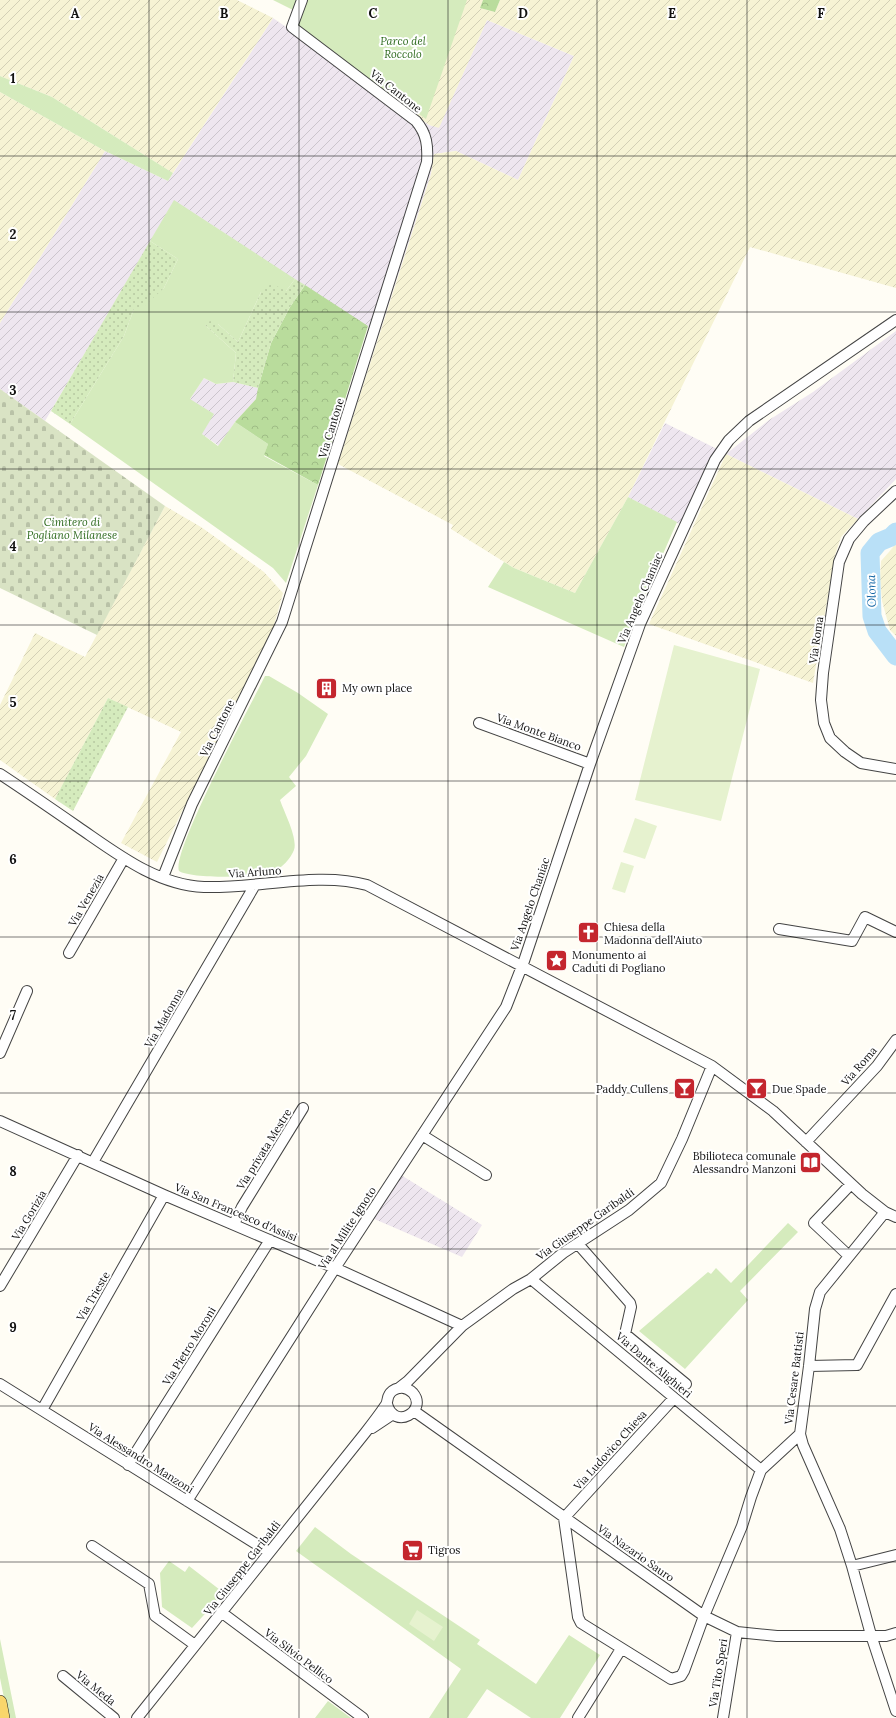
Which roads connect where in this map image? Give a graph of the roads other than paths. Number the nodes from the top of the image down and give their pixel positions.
1 (302, 0) edge
2 (896, 320) edge
3 (896, 491) edge
4 (479, 723) dead end
5 (590, 764) junction
6 (896, 769) edge
7 (0, 774) edge
8 (124, 858) junction
9 (163, 877) junction
10 (255, 885) junction
11 (779, 929) dead end
12 (896, 932) edge
13 (70, 953) dead end
14 (522, 967) junction
15 (28, 991) dead end
16 (896, 1040) edge
17 (0, 1053) edge
18 (712, 1066) junction
19 (303, 1108) dead end
20 (0, 1122) edge
21 (422, 1135) junction
22 (806, 1142) junction
23 (78, 1156) junction
24 (93, 1162) junction
25 (486, 1175) dead end
26 (851, 1184) junction
27 (164, 1195) junction
28 (885, 1212) junction
29 (896, 1217) edge
30 (234, 1224) junction
31 (270, 1240) junction
32 (578, 1244) junction
33 (849, 1256) junction
34 (335, 1268) junction
35 (531, 1279) junction
36 (0, 1286) edge
37 (896, 1294) edge
38 (462, 1326) junction
39 (424, 1364) junction
40 (810, 1366) junction
41 (0, 1384) edge
42 (686, 1384) dead end
43 (399, 1388) junction
44 (415, 1397) junction
45 (674, 1398) junction
46 (387, 1404) junction
47 (42, 1410) junction
48 (393, 1414) junction
49 (416, 1414) junction
50 (365, 1433) junction
51 (800, 1434) junction
52 (128, 1465) junction
53 (761, 1470) junction
54 (187, 1501) junction
55 (564, 1518) junction
56 (92, 1546) dead end
57 (269, 1552) junction
58 (896, 1555) edge
59 (852, 1566) junction
60 (222, 1612) junction
61 (704, 1616) junction
62 (737, 1632) junction
63 (896, 1633) edge
64 (871, 1636) junction
65 (195, 1645) junction
66 (621, 1649) junction
67 (62, 1676) dead end
68 (0, 1702) edge
69 (896, 1711) edge
70 (3, 1718) edge
71 (114, 1718) edge
72 (137, 1718) edge
73 (363, 1718) edge
74 (578, 1718) edge
75 (723, 1718) edge

1 - 9 street, Via Cantone
2 - 5 street, Via Angelo Chaniac
3 - 6 street, Via Roma
4 - 5 street, Via Monte Bianco
5 - 14 street, Via Angelo Chaniac
7 - 8 street, Via Arluno
8 - 9 street, Via Arluno
8 - 13 street, Via Venezia
9 - 10 street, Via Arluno
10 - 14 street, Via Arluno
10 - 24 street, Via Madonna
11 - 12 street
14 - 18 street, Via Arluno
14 - 21 street, Via al Milite Ignoto
15 - 17 street
16 - 22 street, Via Roma
18 - 22 street, Via Arluno
18 - 32 street, Via Giuseppe Garibaldi
19 - 30 street, Via privata Mestre
20 - 23 street, Via San Francesco d'Assisi
21 - 25 street
21 - 34 street, Via al Milite Ignoto
22 - 26 street, Via Arluno
23 - 24 street, Via San Francesco d'Assisi
23 - 36 street, Via Gorizia
24 - 27 street, Via San Francesco d'Assisi
26 - 28 street, Via Arluno
26 - 33 street
27 - 30 street, Via San Francesco d'Assisi
27 - 47 street, Via Trieste
28 - 29 street, Via Arluno
28 - 33 street, Via Cesare Battisti
30 - 31 street, Via San Francesco d'Assisi
31 - 34 street, Via San Francesco d'Assisi
31 - 52 street, Via Pietro Moroni
32 - 35 street, Via Giuseppe Garibaldi
32 - 42 street
33 - 40 street, Via Cesare Battisti
34 - 38 street, Via San Francesco d'Assisi
34 - 54 street, Via al Milite Ignoto
35 - 38 street, Via Giuseppe Garibaldi
35 - 45 street, Via Dante Alighieri
37 - 40 street
38 - 39 street, Via Giuseppe Garibaldi
39 - 43 street, Via Giuseppe Garibaldi
39 - 44 street, Via Giuseppe Garibaldi
40 - 51 street, Via Cesare Battisti
41 - 47 street, Via Alessandro Manzoni
43 - 44 street
43 - 46 street, Via Giuseppe Garibaldi
44 - 49 street
45 - 53 street, Via Dante Alighieri
45 - 55 street, Via Ludovico Chiesa
46 - 48 street
46 - 50 street, Via Giuseppe Garibaldi
47 - 52 street, Via Alessandro Manzoni
48 - 49 street
48 - 50 street, Via Giuseppe Garibaldi
49 - 55 street, Via Nazario Sauro
50 - 57 street, Via Giuseppe Garibaldi
51 - 53 street, Via Cesare Battisti
51 - 59 street
52 - 54 street, Via Alessandro Manzoni
53 - 61 street, Via Cesare Battisti
54 - 57 street, Via Alessandro Manzoni
55 - 61 street, Via Nazario Sauro
55 - 66 street
56 - 65 street
57 - 60 street, Via Giuseppe Garibaldi
58 - 59 street
59 - 64 street
60 - 65 street, Via Giuseppe Garibaldi
60 - 73 street, Via Silvio Pellico
61 - 62 street, Via Nazario Sauro
61 - 66 street, Via Cesare Battisti
62 - 64 street, Via Nazario Sauro
62 - 75 street, Via Tito Speri
63 - 64 street, Via Nazario Sauro
64 - 69 street
65 - 72 street, Via Giuseppe Garibaldi
66 - 74 street
67 - 71 street, Via Meda
68 - 70 main road

